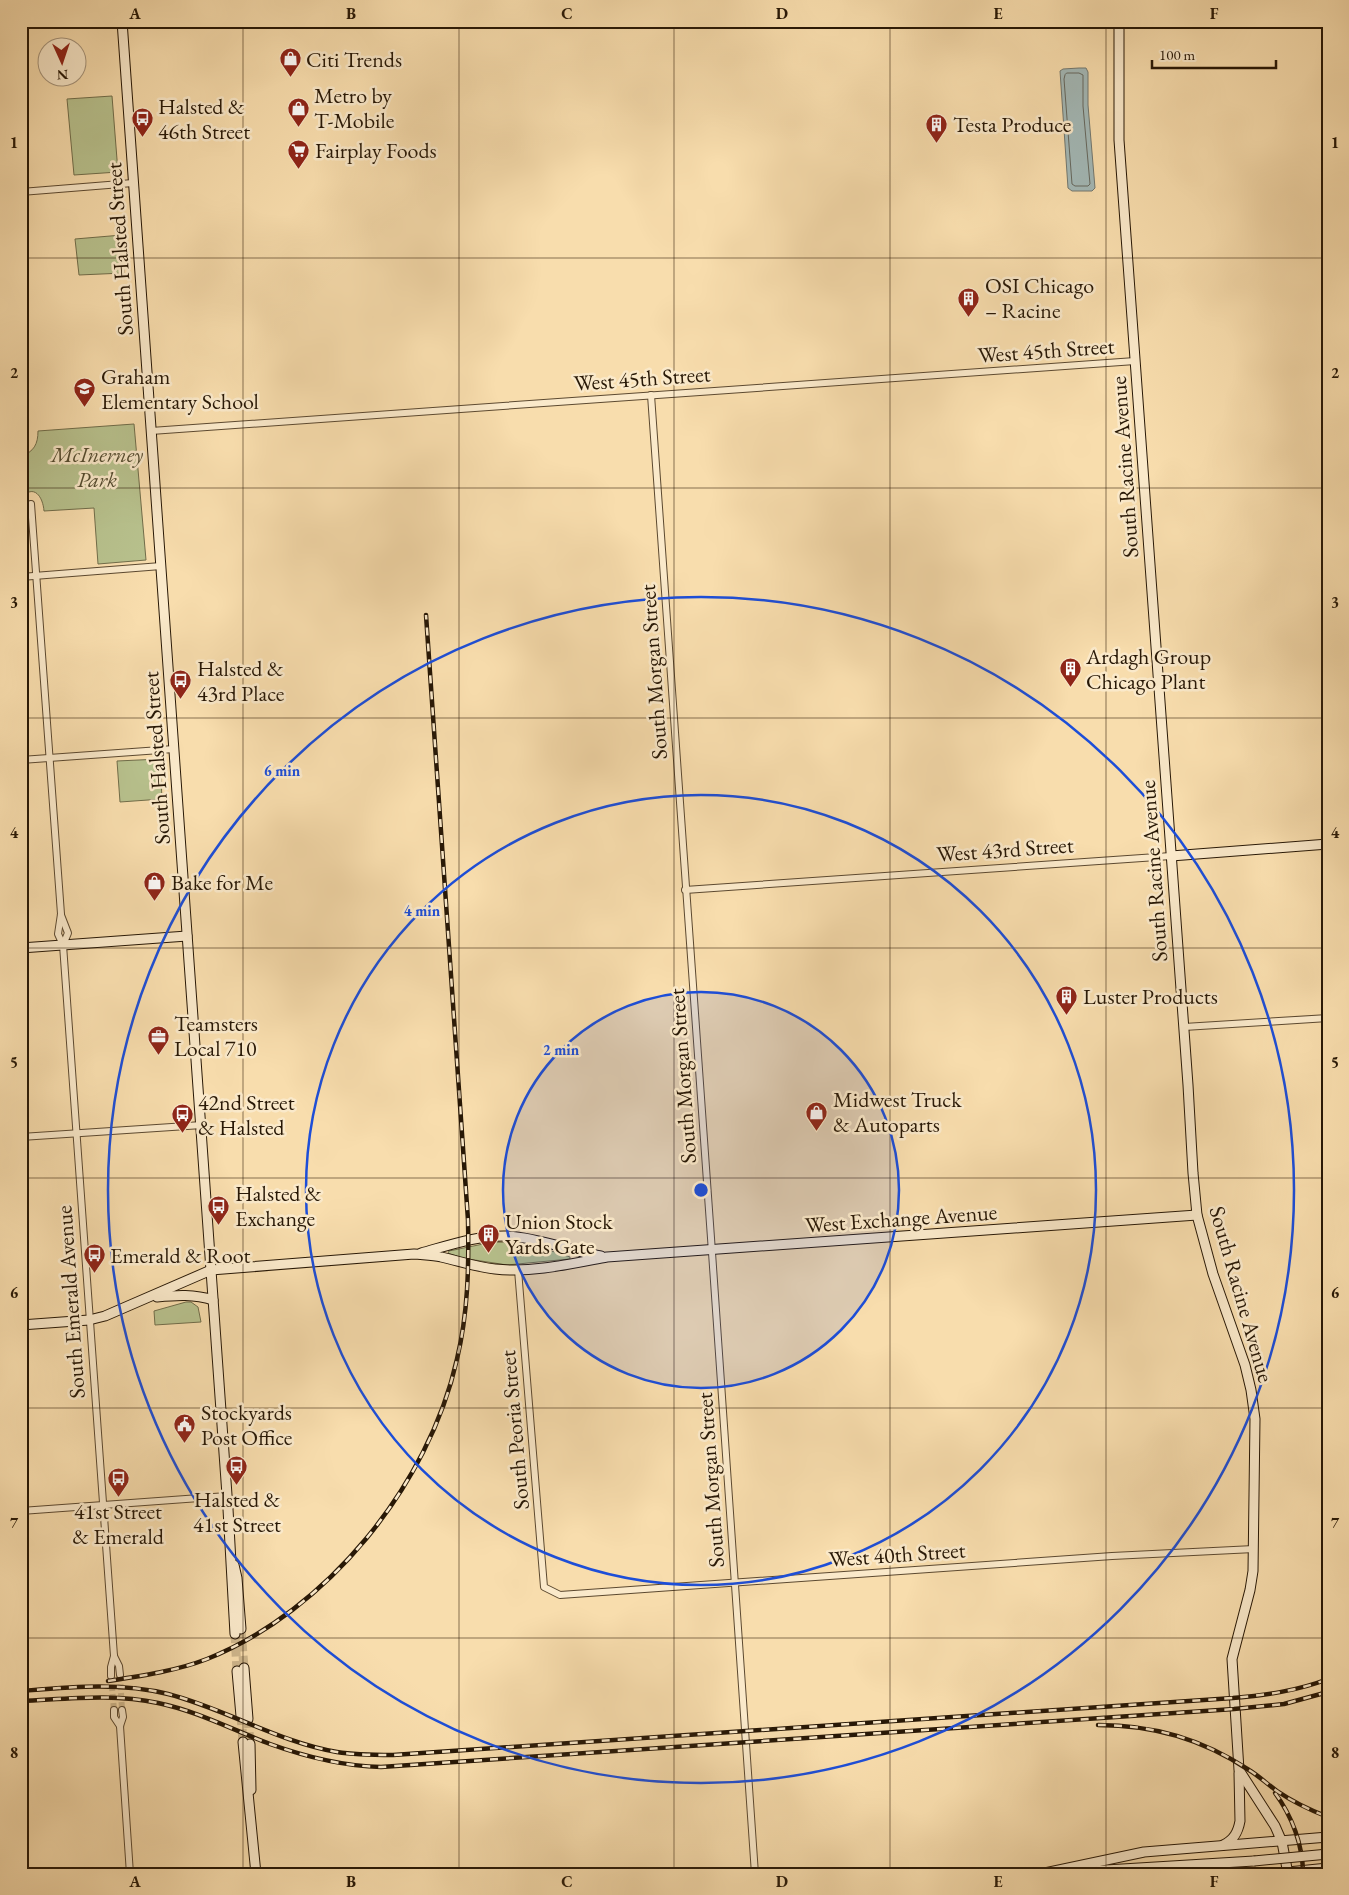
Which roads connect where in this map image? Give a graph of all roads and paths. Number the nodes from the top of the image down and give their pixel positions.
1 (122, 21) edge
2 (1119, 21) edge
3 (133, 183) junction
4 (21, 192) edge
5 (1135, 361) junction
6 (21, 371) edge
7 (651, 395) junction
8 (151, 431) junction
9 (22, 438) edge
10 (31, 504) dead end
11 (161, 566) junction
12 (36, 576) junction
13 (21, 577) edge
14 (174, 749) junction
15 (50, 758) junction
16 (21, 760) edge
17 (1328, 844) edge
18 (1171, 856) junction
19 (685, 890) junction
20 (187, 936) junction
21 (63, 945) junction
22 (21, 948) edge
23 (1328, 1018) edge
24 (1184, 1027) junction
25 (202, 1126) junction
26 (76, 1134) junction
27 (21, 1137) edge
28 (1197, 1215) junction
29 (712, 1250) junction
30 (414, 1254) junction
31 (607, 1257) junction
32 (211, 1270) junction
33 (518, 1270) junction
34 (147, 1299) junction
35 (213, 1300) junction
36 (89, 1320) junction
37 (21, 1325) edge
38 (228, 1496) junction
39 (102, 1506) junction
40 (21, 1512) edge
41 (1254, 1548) junction
42 (735, 1582) junction
43 (544, 1587) joint
44 (238, 1632) tunnel mouth
45 (114, 1656) junction
46 (241, 1670) tunnel mouth
47 (120, 1675) tunnel mouth
48 (111, 1676) tunnel mouth
49 (114, 1710) tunnel mouth
50 (122, 1710) tunnel mouth
51 (244, 1718) tunnel mouth
52 (120, 1726) junction
53 (246, 1743) tunnel mouth
54 (1239, 1770) junction
55 (1328, 1837) edge
56 (1282, 1842) junction
57 (1218, 1847) junction
58 (1328, 1854) edge
59 (1328, 1868) edge
60 (1288, 1873) edge
61 (130, 1874) edge
62 (256, 1874) edge
63 (755, 1874) edge
64 (1040, 1874) edge
65 (1053, 1874) edge
66 (1268, 1874) edge

1 - 3 street, South Halsted Street
2 - 5 street, South Racine Avenue
3 - 4 street
3 - 8 street, South Halsted Street
5 - 7 street, West 45th Street
5 - 18 street, South Racine Avenue
6 - 9 street
7 - 8 street, West 45th Street
7 - 19 street, South Morgan Street
8 - 11 street, South Halsted Street
10 - 12 street, South Emerald Avenue
11 - 12 street
11 - 14 street, South Halsted Street
12 - 13 street
12 - 15 street, South Emerald Avenue
14 - 15 street
14 - 20 street, South Halsted Street
15 - 16 street
15 - 21 street, South Emerald Avenue
17 - 18 street, West 43rd Street
18 - 19 street, West 43rd Street
18 - 24 street, South Racine Avenue
19 - 29 street, South Morgan Street
20 - 21 street
20 - 25 street, South Halsted Street
21 - 22 street
21 - 26 street, South Emerald Avenue
23 - 24 street
24 - 28 street, South Racine Avenue
25 - 26 street
25 - 32 street, South Halsted Street
26 - 27 street
26 - 36 street, South Emerald Avenue
28 - 29 street, West Exchange Avenue
28 - 41 street, South Racine Avenue
29 - 31 street, West Exchange Avenue
29 - 42 street, South Morgan Street
30 - 31 street, West Exchange Avenue
30 - 32 street, West Exchange Avenue
30 - 33 street, West Exchange Avenue
31 - 33 street, West Exchange Avenue
32 - 34 street, West Exchange Avenue
32 - 35 street, South Halsted Street
33 - 43 street, South Peoria Street
34 - 35 street
34 - 36 street, West Exchange Avenue
35 - 38 street, South Halsted Street
36 - 37 street, West Exchange Avenue
36 - 39 street, South Emerald Avenue
38 - 39 street
38 - 44 street, South Halsted Street
39 - 40 street
39 - 45 street, South Emerald Avenue
41 - 42 street, West 40th Street
41 - 54 street, South Racine Avenue
42 - 43 street, West 40th Street
42 - 63 street, South Morgan Street
45 - 47 street, South Emerald Avenue
45 - 48 street, South Emerald Avenue
46 - 51 street
49 - 52 street
50 - 52 street
52 - 61 street
53 - 62 street
54 - 56 street, South Racine Avenue
54 - 57 street
55 - 56 street
56 - 57 street
56 - 60 street, South Racine Avenue
57 - 64 street
58 - 65 street, bridge
59 - 60 street
60 - 66 street

